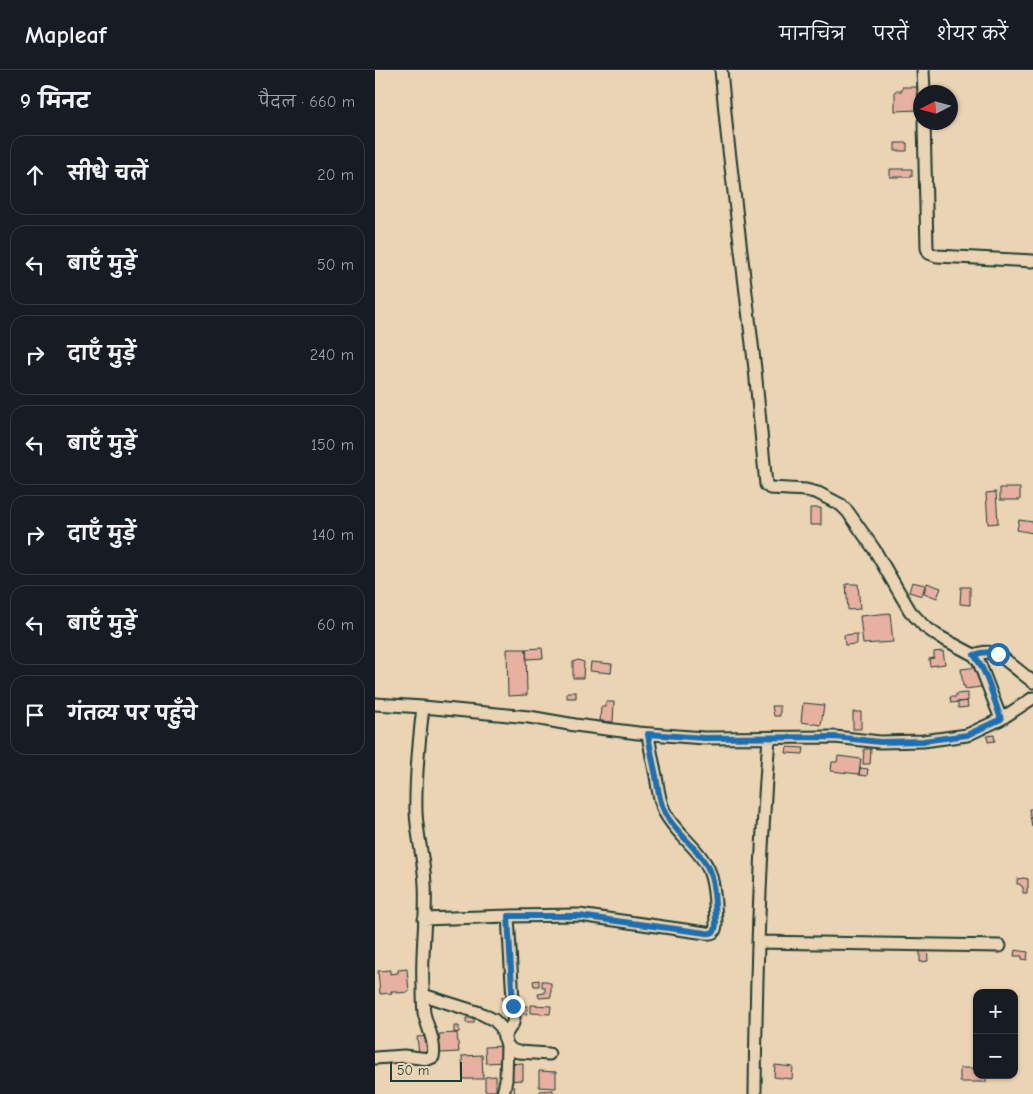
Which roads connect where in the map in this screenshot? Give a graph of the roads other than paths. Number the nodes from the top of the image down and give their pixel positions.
1 (721, 70) edge
2 (923, 70) edge
3 (923, 85) edge
4 (924, 130) edge
5 (1033, 260) edge
6 (974, 655) junction
7 (1033, 682) edge
8 (1033, 698) edge
9 (375, 704) edge
10 (423, 706) junction
11 (1001, 719) junction
12 (648, 734) junction
13 (769, 738) junction
14 (508, 916) junction
15 (424, 920) junction
16 (758, 942) junction
17 (1000, 946) dead end
18 (423, 995) junction
19 (506, 1041) junction
20 (549, 1054) dead end
21 (375, 1058) edge
22 (503, 1094) edge
23 (755, 1094) edge

1 - 6 street
2 - 3 street
4 - 5 street
6 - 7 street
6 - 11 street
8 - 11 street
9 - 10 street
10 - 12 street
10 - 15 street
11 - 13 street
12 - 13 street
12 - 14 street
13 - 16 street
14 - 15 street
14 - 19 street
15 - 18 street
16 - 17 street
16 - 23 street
18 - 19 street
18 - 21 street
19 - 20 street
19 - 22 street

